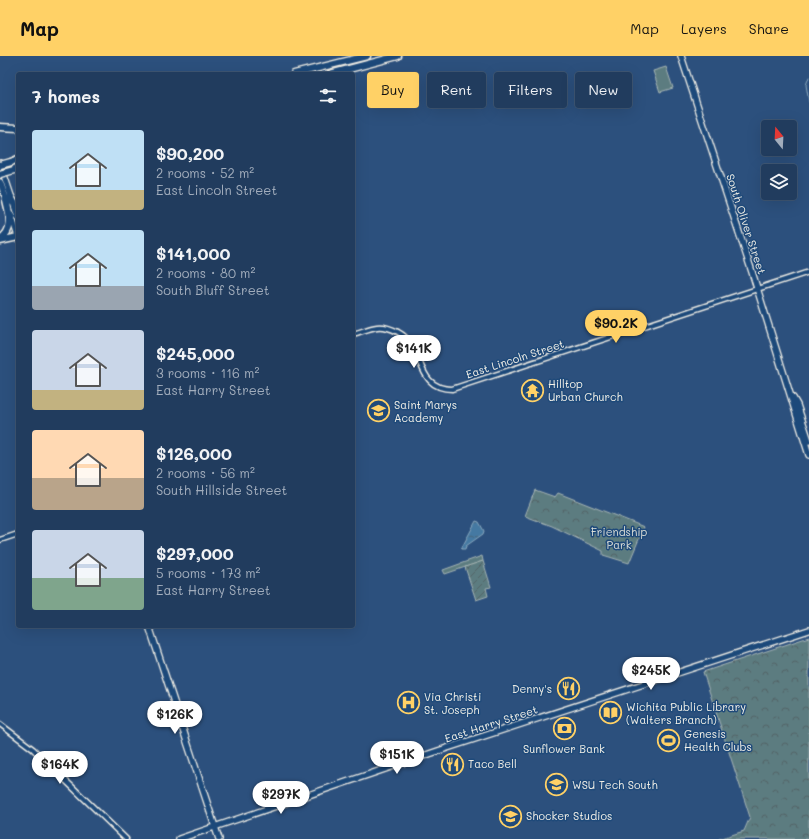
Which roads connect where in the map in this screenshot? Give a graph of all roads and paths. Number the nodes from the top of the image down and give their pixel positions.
1 (367, 56) edge
2 (398, 56) edge
3 (681, 56) edge
4 (302, 72) edge
5 (338, 72) edge
6 (0, 127) edge
7 (16, 128) edge
8 (16, 160) edge
9 (0, 164) edge
10 (16, 169) edge
11 (0, 174) edge
12 (0, 182) edge
13 (9, 198) junction
14 (16, 207) edge
15 (16, 213) edge
16 (16, 228) edge
17 (16, 236) edge
18 (0, 240) edge
19 (809, 272) edge
20 (758, 289) junction
21 (355, 333) edge
22 (792, 398) junction
23 (809, 441) edge
24 (809, 455) edge
25 (16, 535) edge
26 (0, 540) edge
27 (149, 628) edge
28 (809, 630) edge
29 (0, 724) edge
30 (215, 827) junction
31 (126, 839) edge
32 (179, 839) edge
33 (219, 839) edge

1 - 4 highway
2 - 5 highway
3 - 20 main road, South Oliver Street
6 - 7 highway
8 - 9 highway, bridge
9 - 13 main road
10 - 11 highway, bridge
12 - 13 main road
13 - 14 highway
13 - 15 main road
13 - 16 main road
13 - 18 highway
17 - 18 highway
19 - 20 street, East Lincoln Street
20 - 21 street, East Lincoln Street
20 - 22 main road, South Oliver Street
22 - 23 main road, South Oliver Street
22 - 24 main road, South Oliver Street
25 - 26 street
27 - 30 main road
28 - 30 main road, East Harry Street
29 - 31 street
30 - 32 main road, East Harry Street
30 - 33 main road

